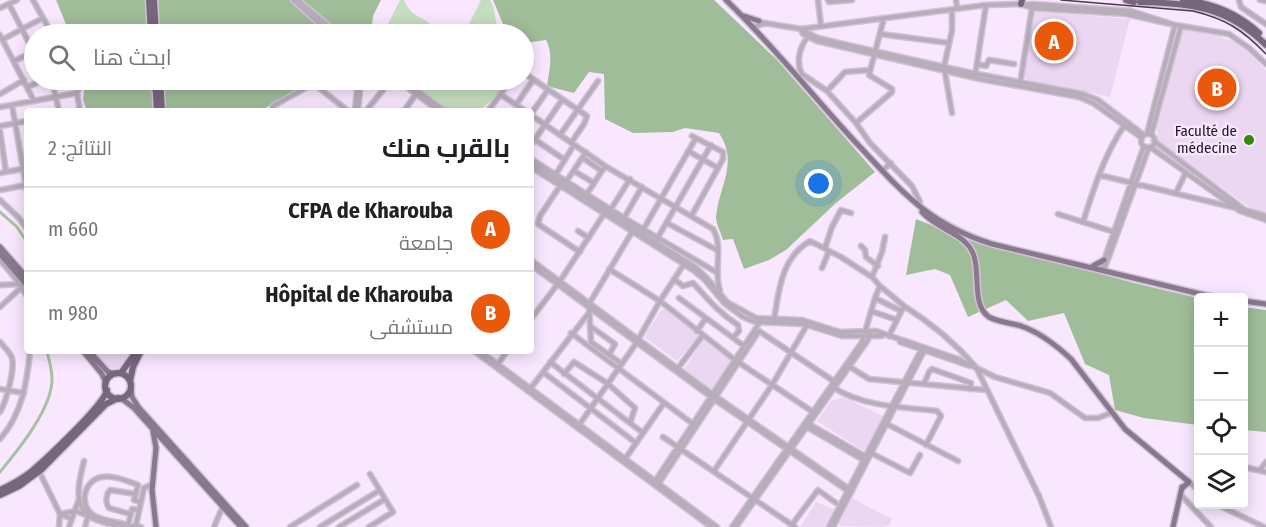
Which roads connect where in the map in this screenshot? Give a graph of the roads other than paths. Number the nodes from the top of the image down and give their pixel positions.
1 (17, 0) edge
2 (33, 0) edge
3 (149, 0) edge
4 (154, 0) edge
5 (293, 0) edge
6 (298, 0) edge
7 (724, 0) edge
8 (818, 0) edge
9 (828, 0) edge
10 (852, 0) edge
11 (956, 0) edge
12 (1126, 0) edge
13 (1183, 0) edge
14 (1239, 0) edge
15 (1260, 0) edge
16 (1137, 1) edge
17 (1266, 1) edge
18 (1022, 3) edge
19 (9, 4) junction
20 (986, 5) junction
21 (0, 8) edge
22 (1032, 8) junction
23 (957, 9) junction
24 (952, 10) junction
25 (741, 16) junction
26 (43, 18) junction
27 (884, 18) junction
28 (760, 23) junction
29 (1265, 23) edge
30 (32, 24) edge
31 (46, 24) edge
32 (153, 24) edge
33 (154, 24) edge
34 (320, 24) edge
35 (326, 24) edge
36 (1175, 25) junction
37 (821, 26) junction
38 (1181, 26) junction
39 (750, 27) junction
40 (22, 29) junction
41 (801, 29) junction
42 (24, 33) edge
43 (880, 34) junction
44 (761, 36) junction
45 (808, 37) junction
46 (1, 38) edge
47 (1266, 40) edge
48 (949, 44) junction
49 (1266, 45) edge
50 (7, 48) junction
51 (0, 53) edge
52 (875, 53) junction
53 (24, 56) edge
54 (14, 61) junction
55 (786, 63) junction
56 (977, 64) junction
57 (1014, 64) dead end
58 (1266, 64) edge
59 (944, 69) junction
60 (869, 70) junction
61 (1165, 74) junction
62 (975, 76) junction
63 (24, 80) joint
64 (534, 81) edge
65 (598, 81) dead end
66 (1020, 84) junction
67 (29, 90) edge
68 (55, 90) edge
69 (78, 90) edge
70 (156, 90) edge
71 (161, 90) edge
72 (301, 90) edge
73 (322, 90) edge
74 (359, 90) edge
75 (383, 90) edge
76 (411, 90) edge
77 (417, 90) edge
78 (503, 90) edge
79 (526, 90) edge
80 (548, 90) junction
81 (827, 91) junction
82 (77, 93) junction
83 (0, 94) edge
84 (416, 94) junction
85 (500, 94) junction
86 (57, 96) junction
87 (562, 100) junction
88 (33, 101) junction
89 (12, 105) junction
90 (516, 105) junction
91 (0, 107) edge
92 (59, 108) edge
93 (80, 108) edge
94 (157, 108) edge
95 (162, 108) edge
96 (273, 108) edge
97 (344, 108) edge
98 (357, 108) edge
99 (368, 108) edge
100 (406, 108) edge
101 (435, 108) edge
102 (441, 108) edge
103 (491, 108) edge
104 (520, 108) edge
105 (534, 110) edge
106 (577, 110) junction
107 (952, 113) dead end
108 (534, 116) edge
109 (24, 122) edge
110 (15, 123) junction
111 (856, 123) junction
112 (545, 124) junction
113 (1124, 126) junction
114 (0, 128) edge
115 (1130, 128) junction
116 (560, 135) junction
117 (1146, 136) junction
118 (534, 137) edge
119 (534, 139) edge
120 (1155, 141) junction
121 (573, 144) junction
122 (711, 145) junction
123 (1148, 147) junction
124 (586, 152) junction
125 (688, 152) junction
126 (583, 158) junction
127 (703, 158) junction
128 (566, 160) junction
129 (891, 163) junction
130 (24, 164) edge
131 (534, 165) edge
132 (534, 165) edge
133 (605, 166) junction
134 (718, 168) junction
135 (24, 169) edge
136 (574, 171) junction
137 (602, 171) junction
138 (882, 171) junction
139 (1186, 171) junction
140 (6, 172) junction
141 (0, 173) edge
142 (1099, 175) junction
143 (554, 176) junction
144 (630, 179) junction
145 (594, 183) junction
146 (24, 185) edge
147 (563, 185) junction
148 (1132, 185) junction
149 (642, 187) junction
150 (0, 190) edge
151 (1176, 193) junction
152 (586, 194) junction
153 (661, 198) junction
154 (0, 200) edge
155 (918, 203) junction
156 (676, 207) junction
157 (611, 209) junction
158 (1240, 209) junction
159 (851, 213) dead end
160 (604, 214) junction
161 (1058, 214) dead end
162 (692, 215) junction
163 (624, 218) junction
164 (1266, 218) edge
165 (666, 222) junction
166 (1083, 222) junction
167 (24, 224) edge
168 (633, 230) junction
169 (578, 231) dead end
170 (642, 231) junction
171 (1114, 232) junction
172 (885, 237) dead end
173 (589, 238) junction
174 (656, 240) junction
175 (861, 246) dead end
176 (0, 247) edge
177 (827, 249) junction
178 (717, 250) junction
179 (580, 252) junction
180 (0, 254) edge
181 (0, 260) edge
182 (1106, 260) junction
183 (534, 262) edge
184 (685, 263) junction
185 (878, 266) junction
186 (534, 267) edge
187 (1092, 267) junction
188 (822, 268) dead end
189 (609, 269) junction
190 (1102, 269) junction
191 (1111, 271) junction
192 (716, 272) junction
193 (872, 276) junction
194 (674, 279) junction
195 (24, 282) edge
196 (24, 282) edge
197 (24, 282) edge
198 (24, 283) edge
199 (559, 283) junction
200 (24, 284) edge
201 (0, 285) edge
202 (880, 286) junction
203 (1201, 293) edge
204 (679, 298) dead end
205 (875, 298) junction
206 (725, 299) junction
207 (660, 301) junction
208 (1248, 302) edge
209 (1266, 304) edge
210 (589, 305) junction
211 (903, 306) junction
212 (0, 307) edge
213 (871, 311) junction
214 (901, 311) junction
215 (588, 313) junction
216 (534, 316) edge
217 (706, 318) junction
218 (774, 320) junction
219 (897, 320) junction
220 (760, 321) junction
221 (808, 323) junction
222 (590, 326) junction
223 (757, 330) junction
224 (697, 331) junction
225 (868, 332) junction
226 (571, 333) junction
227 (703, 335) junction
228 (864, 336) junction
229 (889, 336) junction
230 (733, 338) junction
231 (637, 340) junction
232 (0, 342) edge
233 (744, 346) junction
234 (923, 349) junction
235 (792, 352) junction
236 (30, 354) edge
237 (85, 354) edge
238 (92, 354) edge
239 (135, 354) edge
240 (137, 354) edge
241 (478, 354) edge
242 (484, 354) edge
243 (505, 354) edge
244 (609, 355) junction
245 (736, 361) junction
246 (550, 362) junction
247 (498, 364) junction
248 (622, 364) junction
249 (850, 367) junction
250 (976, 367) junction
251 (678, 368) junction
252 (618, 369) junction
253 (543, 372) junction
254 (118, 374) junction
255 (564, 374) junction
256 (906, 382) junction
257 (607, 383) junction
258 (924, 384) junction
259 (130, 385) junction
260 (772, 385) junction
261 (835, 385) junction
262 (106, 387) junction
263 (970, 388) junction
264 (0, 389) edge
265 (8, 390) junction
266 (529, 390) junction
267 (988, 390) junction
268 (24, 393) junction
269 (713, 396) junction
270 (119, 398) junction
271 (597, 398) junction
272 (664, 404) junction
273 (894, 406) junction
274 (591, 408) junction
275 (0, 412) edge
276 (813, 412) junction
277 (1111, 413) junction
278 (748, 420) junction
279 (630, 423) junction
280 (693, 424) junction
281 (887, 424) junction
282 (579, 425) junction
283 (806, 425) junction
284 (153, 429) junction
285 (644, 432) junction
286 (161, 436) junction
287 (663, 437) dead end
288 (0, 439) edge
289 (636, 442) junction
290 (926, 445) junction
291 (156, 448) junction
292 (679, 448) junction
293 (789, 448) junction
294 (920, 455) dead end
295 (867, 457) junction
296 (623, 459) junction
297 (84, 461) dead end
298 (958, 461) dead end
299 (1266, 462) edge
300 (1248, 468) edge
301 (1260, 470) junction
302 (39, 471) junction
303 (714, 471) junction
304 (1266, 472) edge
305 (370, 474) dead end
306 (1181, 477) junction
307 (1189, 482) junction
308 (152, 484) junction
309 (656, 484) junction
310 (357, 485) dead end
311 (1194, 486) edge
312 (0, 490) edge
313 (380, 490) junction
314 (850, 491) junction
315 (1181, 492) junction
316 (136, 494) junction
317 (0, 495) edge
318 (80, 498) junction
319 (754, 498) junction
320 (386, 499) junction
321 (134, 500) junction
322 (141, 502) junction
323 (836, 503) dead end
324 (223, 505) junction
325 (1226, 509) edge
326 (140, 510) junction
327 (76, 511) junction
328 (131, 512) junction
329 (60, 514) junction
330 (88, 516) junction
331 (72, 519) junction
332 (101, 524) edge
333 (115, 526) edge
334 (139, 526) edge
335 (793, 526) edge
336 (60, 527) edge
337 (69, 527) edge
338 (85, 527) edge
339 (122, 527) edge
340 (130, 527) edge
341 (156, 527) edge
342 (214, 527) edge
343 (241, 527) edge
344 (246, 527) edge
345 (290, 527) edge
346 (320, 527) edge
347 (339, 527) edge
348 (369, 527) edge
349 (711, 527) edge
350 (717, 527) edge
351 (734, 527) edge
352 (831, 527) edge
353 (1051, 527) edge
354 (1173, 527) edge
355 (1211, 527) edge
356 (1264, 527) edge

1 - 19 street
2 - 26 street
3 - 32 highway
4 - 33 highway
5 - 34 street
6 - 35 street
7 - 25 main road
7 - 39 main road
8 - 37 street
9 - 10 street
11 - 23 street
12 - 16 highway
13 - 47 highway
14 - 29 street
15 - 17 street
16 - 49 highway
18 - 20 street
18 - 22 street
18 - 36 street
19 - 21 street
19 - 40 street
20 - 23 street
20 - 56 street
22 - 36 street
22 - 66 street
23 - 24 street
24 - 27 street
24 - 48 street
25 - 28 main road
25 - 39 main road
26 - 30 street
26 - 31 street
27 - 37 street
27 - 43 street
28 - 39 street
28 - 41 street
28 - 44 main road
36 - 38 street
36 - 61 street
37 - 41 street
38 - 58 street
38 - 61 street
39 - 44 main road
39 - 55 main road
40 - 42 street
40 - 46 street
41 - 45 street
41 - 52 street
43 - 48 street
43 - 52 street
44 - 55 main road
45 - 52 street
45 - 81 street
46 - 50 street
48 - 59 street
50 - 51 street
50 - 54 street
52 - 59 street
52 - 60 street
53 - 54 street
54 - 63 street
55 - 138 main road
56 - 57 street
56 - 62 street
59 - 62 street
59 - 107 street
60 - 81 street
60 - 111 street
61 - 117 street
62 - 66 street
63 - 83 street
64 - 80 street
65 - 106 street
66 - 113 street
66 - 115 street
67 - 88 street
68 - 86 street
69 - 82 street
70 - 94 highway
71 - 95 highway
72 - 96 street
73 - 97 street
74 - 98 street
75 - 99 street
76 - 84 street
77 - 102 street
78 - 85 street
79 - 90 street
80 - 87 street
80 - 105 street
81 - 111 street
82 - 86 street
82 - 93 street
84 - 100 street
84 - 101 street
85 - 90 street
85 - 103 street
86 - 88 street
86 - 92 street
87 - 106 street
87 - 112 street
88 - 89 street
89 - 91 street
89 - 110 street
90 - 104 street
106 - 116 street
106 - 121 street
108 - 112 street
109 - 110 street
110 - 114 street
110 - 130 street
111 - 129 street
112 - 116 street
112 - 118 street
113 - 115 street
113 - 142 street
114 - 140 street
115 - 117 street
116 - 121 street
117 - 120 street
117 - 123 street
119 - 128 street
120 - 123 street
120 - 158 street
121 - 124 street
121 - 128 street
122 - 125 street
122 - 127 street
122 - 134 street
123 - 139 street
123 - 148 street
124 - 126 street
124 - 133 street
125 - 127 street
125 - 153 street
126 - 136 street
126 - 137 street
127 - 134 street
127 - 156 street
128 - 143 street
129 - 138 street
129 - 155 street
131 - 143 street
132 - 147 street
133 - 137 street
133 - 144 street
134 - 162 street
135 - 140 street
136 - 145 street
136 - 147 street
137 - 145 street
138 - 155 main road
139 - 151 street
139 - 158 street
140 - 141 street
142 - 148 street
142 - 166 street
143 - 147 street
144 - 149 street
144 - 157 street
145 - 152 street
146 - 150 street
147 - 152 street
147 - 160 street
147 - 168 street
147 - 179 street
148 - 151 street
148 - 171 street
148 - 182 street
149 - 153 street
149 - 163 street
151 - 158 street
152 - 157 street
153 - 156 street
153 - 170 street
154 - 167 street
155 - 187 main road
155 - 277 main road
156 - 162 street
156 - 165 street
157 - 163 street
158 - 164 street
159 - 177 street
160 - 168 street
160 - 173 street
161 - 166 street
162 - 178 street
163 - 170 street
165 - 174 street
165 - 178 street
166 - 171 street
168 - 170 street
168 - 184 street
168 - 189 street
169 - 173 street
170 - 174 street
171 - 182 street
172 - 185 street
173 - 179 street
174 - 184 street
174 - 192 street
175 - 185 street
176 - 195 main road
177 - 188 street
177 - 193 street
177 - 218 street
178 - 192 street
179 - 199 street
180 - 196 main road
181 - 197 street
182 - 187 main road
182 - 190 street
182 - 191 main road
183 - 199 street
184 - 194 street
184 - 206 street
184 - 220 street
185 - 193 street
186 - 199 street
187 - 190 main road
189 - 207 street
189 - 210 street
190 - 191 main road
191 - 203 main road
192 - 206 street
193 - 202 street
194 - 207 street
194 - 230 street
198 - 201 street
199 - 210 street
199 - 216 street
200 - 212 street
202 - 205 street
202 - 211 street
204 - 217 street
205 - 213 street
205 - 214 street
206 - 220 street
207 - 224 street
207 - 231 street
208 - 209 main road
210 - 215 street
210 - 231 street
211 - 214 street
211 - 250 street
213 - 219 street
213 - 225 street
214 - 219 street
215 - 222 street
215 - 226 street
217 - 224 street
217 - 230 street
218 - 220 street
218 - 221 street
219 - 229 street
220 - 221 street
220 - 223 street
221 - 225 street
221 - 228 street
221 - 235 street
222 - 244 street
222 - 244 street
223 - 233 street
223 - 235 street
223 - 245 street
224 - 227 street
225 - 228 street
225 - 229 street
225 - 234 street
225 - 249 street
226 - 246 street
226 - 252 street
227 - 245 street
227 - 251 street
228 - 261 street
229 - 234 street
230 - 233 street
231 - 248 street
231 - 251 street
231 - 269 street
232 - 265 street
233 - 245 street
234 - 250 street
234 - 256 street
235 - 260 street
235 - 261 street
236 - 268 street
237 - 262 main road
238 - 254 main road
239 - 254 highway
240 - 259 highway
241 - 266 street
242 - 247 street
243 - 247 street
244 - 248 street
245 - 260 street
245 - 269 street
246 - 253 street
246 - 255 street
247 - 266 street
248 - 252 street
249 - 256 street
249 - 261 street
250 - 267 street
250 - 277 street
251 - 269 street
252 - 257 street
252 - 272 street
253 - 266 street
253 - 274 street
254 - 259 highway
254 - 262 highway
255 - 257 street
255 - 271 street
256 - 258 street
256 - 273 street
257 - 271 street
257 - 279 street
258 - 263 street
258 - 263 street
259 - 270 highway
259 - 286 main road
260 - 276 street
260 - 278 street
261 - 273 street
261 - 276 street
261 - 283 street
262 - 270 highway
262 - 312 highway
263 - 267 street
264 - 265 street
265 - 268 street
265 - 275 street
266 - 282 street
266 - 296 street
267 - 353 street
268 - 288 street
269 - 278 street
269 - 280 street
269 - 292 street
270 - 284 main road
270 - 302 highway
271 - 274 street
271 - 279 street
272 - 280 street
272 - 285 street
273 - 281 street
273 - 290 street
273 - 295 street
274 - 282 street
274 - 289 street
276 - 283 street
277 - 306 main road
278 - 293 street
278 - 303 street
279 - 285 street
280 - 292 street
281 - 290 street
281 - 295 street
282 - 296 street
283 - 293 street
283 - 295 street
284 - 286 main road
284 - 291 main road
285 - 289 street
286 - 291 main road
286 - 324 main road
287 - 292 street
289 - 296 street
290 - 298 street
291 - 308 main road
292 - 303 street
292 - 309 street
293 - 314 street
293 - 319 street
294 - 295 street
295 - 314 street
296 - 309 street
297 - 318 street
299 - 301 street
300 - 301 street
301 - 304 street
302 - 317 highway
302 - 329 street
303 - 319 street
305 - 313 street
306 - 307 main road
306 - 315 main road
307 - 311 street
307 - 315 main road
308 - 322 street
308 - 341 main road
309 - 349 street
309 - 350 street
310 - 345 street
313 - 320 street
313 - 346 street
314 - 352 street
315 - 354 main road
315 - 355 street
316 - 321 street
316 - 328 street
316 - 328 street
318 - 327 street
318 - 330 street
319 - 335 street
319 - 351 street
320 - 347 street
320 - 348 street
321 - 322 street
321 - 328 street
322 - 326 street
323 - 335 street
324 - 342 street
324 - 343 main road
324 - 344 main road
325 - 356 street
326 - 328 street
326 - 334 street
327 - 329 street
327 - 330 street
327 - 331 street
329 - 331 street
329 - 336 street
330 - 332 street
330 - 338 street
331 - 337 street
332 - 333 street
333 - 339 street
334 - 340 street

